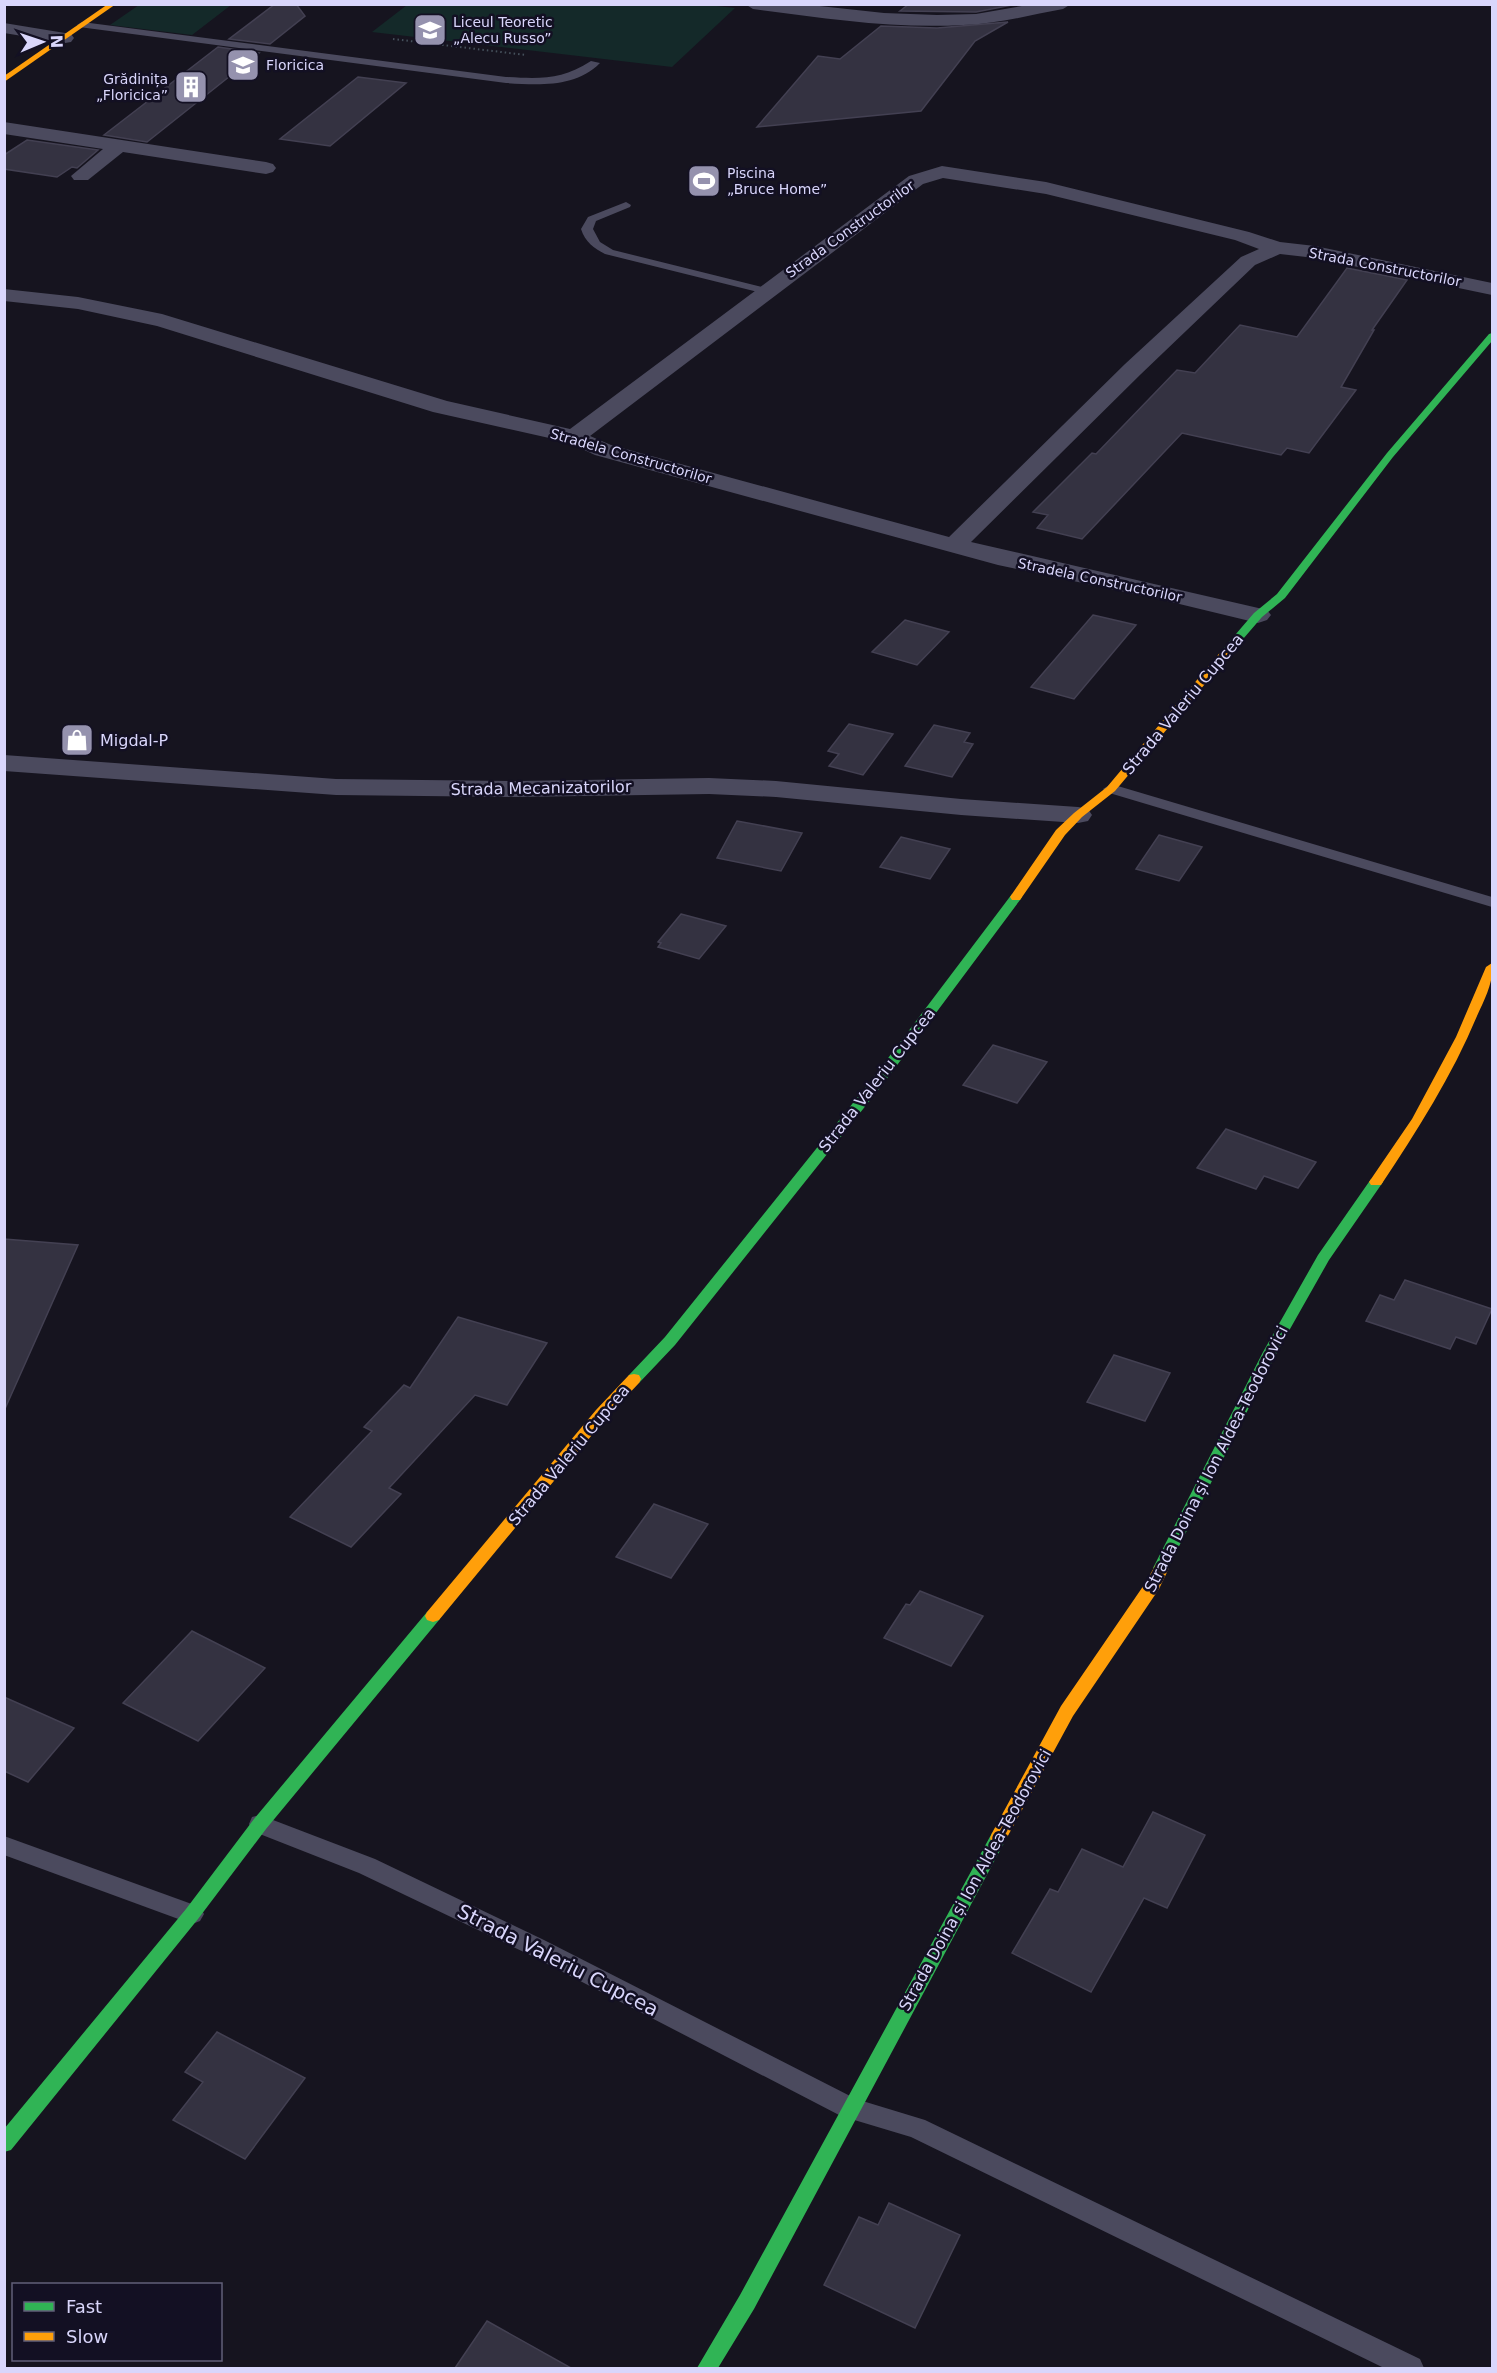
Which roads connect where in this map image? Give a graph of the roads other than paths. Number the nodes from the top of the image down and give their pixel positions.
1 (112, 4) edge
2 (753, 4) edge
3 (1063, 4) edge
4 (797, 7) edge
5 (82, 25) junction
6 (4, 28) edge
7 (65, 38) junction
8 (595, 63) dead end
9 (4, 80) edge
10 (4, 128) edge
11 (119, 147) junction
12 (266, 168) dead end
13 (81, 176) dead end
14 (626, 204) dead end
15 (1277, 248) junction
16 (1492, 289) edge
17 (766, 291) junction
18 (4, 295) edge
19 (1492, 336) edge
20 (574, 437) junction
21 (954, 545) junction
22 (1258, 615) junction
23 (4, 763) edge
24 (1111, 789) junction
25 (1078, 815) junction
26 (1492, 902) edge
27 (1492, 967) edge
28 (260, 1824) junction
29 (4, 1845) edge
30 (192, 1914) junction
31 (850, 2108) junction
32 (4, 2144) edge
33 (707, 2368) edge
34 (1411, 2368) edge

1 - 5 street
2 - 4 street
3 - 4 street
5 - 7 street
5 - 8 lane
6 - 7 street
7 - 9 street
10 - 11 street
11 - 12 street
11 - 13 street
14 - 17 lane
15 - 16 street, Strada Constructorilor
15 - 17 street, Strada Constructorilor
15 - 21 street
17 - 20 street, Strada Constructorilor
18 - 20 street, Stradela Constructorilor
19 - 22 street, Strada Valeriu Cupcea
20 - 21 street, Stradela Constructorilor
21 - 22 street, Stradela Constructorilor
22 - 24 street, Strada Valeriu Cupcea
23 - 25 street, Strada Mecanizatorilor
24 - 25 street, Strada Valeriu Cupcea
24 - 26 lane
25 - 28 street, Strada Valeriu Cupcea
27 - 31 street, Strada Doina și Ion Aldea-Teodorovici
28 - 30 street, Strada Valeriu Cupcea
28 - 31 lane, Strada Valeriu Cupcea
29 - 30 lane
30 - 32 street, Strada Valeriu Cupcea
31 - 33 street, Strada Doina și Ion Aldea-Teodorovici
31 - 34 lane

